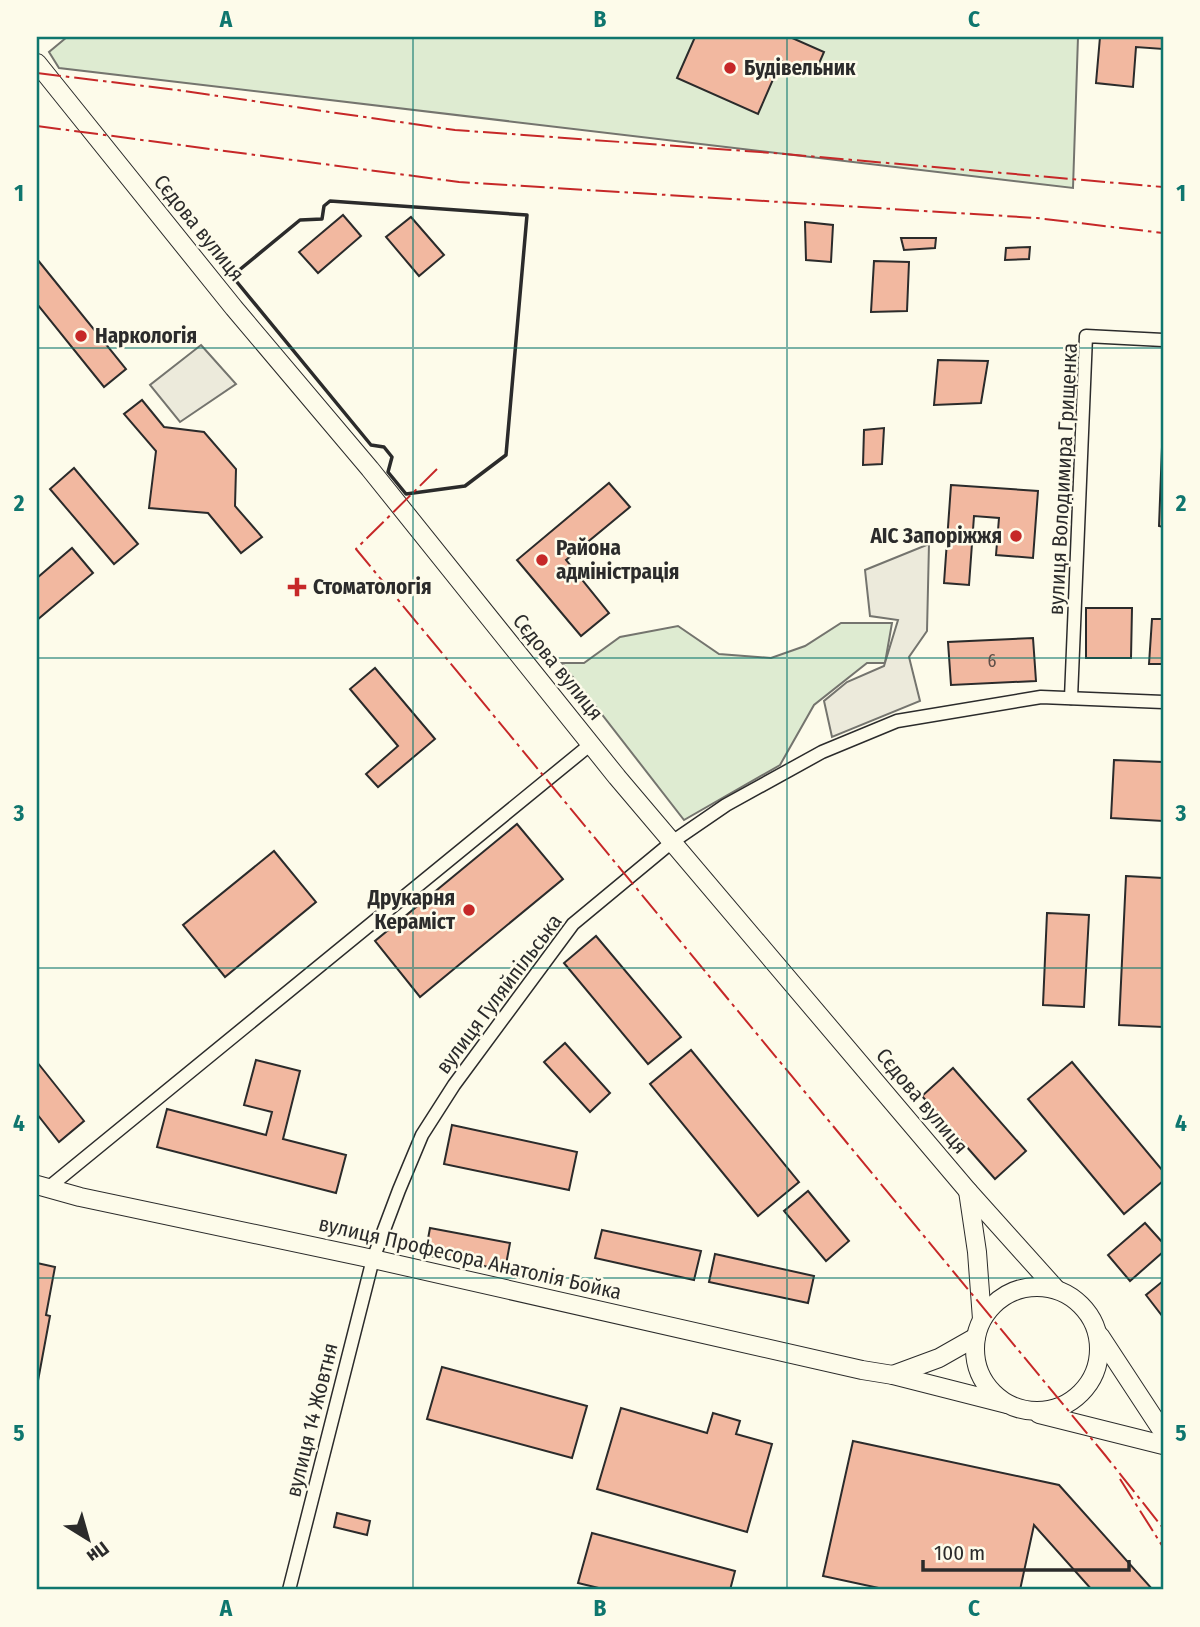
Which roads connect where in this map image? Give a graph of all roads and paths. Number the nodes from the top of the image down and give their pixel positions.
1 (37, 63) edge
2 (1163, 340) edge
3 (1071, 698) junction
4 (1163, 702) edge
5 (591, 744) junction
6 (673, 842) junction
7 (42, 1187) edge
8 (968, 1191) junction
9 (373, 1259) junction
10 (1056, 1289) junction
11 (982, 1319) junction
12 (1099, 1334) junction
13 (976, 1337) junction
14 (893, 1375) junction
15 (1007, 1404) junction
16 (1026, 1410) junction
17 (1163, 1432) edge
18 (1163, 1445) edge
19 (289, 1590) edge

1 - 5 main road, Сєдова вулиця
2 - 3 street, вулиця Володимира Грищенка
3 - 4 street, вулиця Гуляйпільська
3 - 6 street, вулиця Гуляйпільська
5 - 6 main road, Сєдова вулиця
5 - 7 street
6 - 8 main road, Сєдова вулиця
6 - 9 street, вулиця Гуляйпільська
7 - 9 main road, вулиця Професора Анатолія Бойка
8 - 10 main road, Сєдова вулиця
8 - 11 main road
9 - 14 main road, вулиця Професора Анатолія Бойка
9 - 19 street, вулиця 14 Жовтня
10 - 11 main road
10 - 12 main road
11 - 13 main road
12 - 16 main road
12 - 17 main road
13 - 14 main road
13 - 15 main road
14 - 15 main road, вулиця Професора Анатолія Бойка
15 - 16 main road
16 - 18 main road

